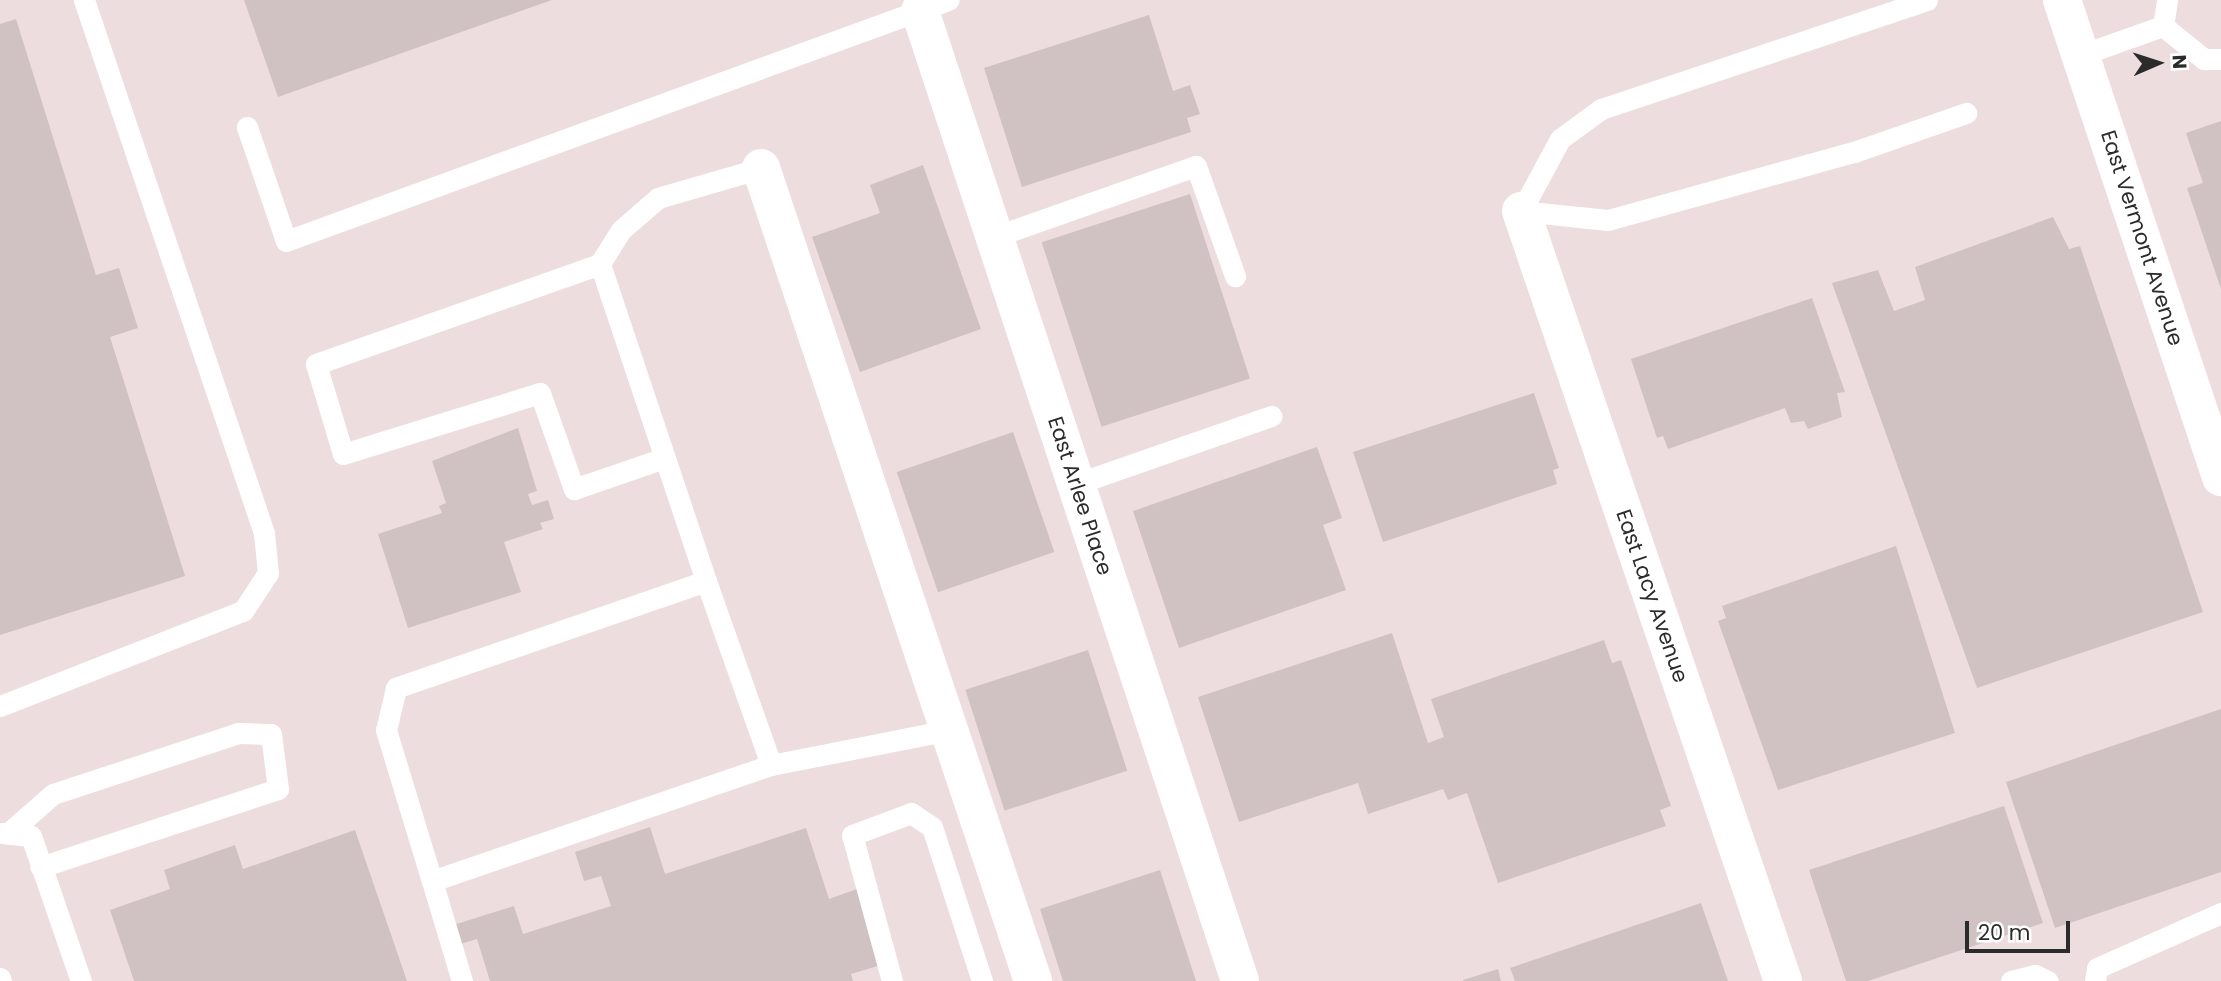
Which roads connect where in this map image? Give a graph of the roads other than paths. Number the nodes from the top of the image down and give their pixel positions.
1 (83, 0) edge
2 (1927, 0) edge
3 (2062, 0) edge
4 (2167, 0) edge
5 (934, 6) edge
6 (2163, 26) junction
7 (2081, 55) junction
8 (2221, 60) edge
9 (1966, 113) dead end
10 (247, 127) dead end
11 (761, 168) joint
12 (1521, 211) junction
13 (994, 237) junction
14 (600, 264) junction
15 (1236, 276) dead end
16 (1271, 416) dead end
17 (2212, 420) edge
18 (664, 457) junction
19 (2221, 477) edge
20 (1076, 484) junction
21 (706, 581) junction
22 (0, 706) edge
23 (949, 730) junction
24 (771, 765) junction
25 (6, 832) edge
26 (41, 867) junction
27 (432, 881) junction
28 (2221, 913) edge
29 (81, 981) edge
30 (463, 981) edge
31 (892, 981) edge
32 (982, 981) edge
33 (1033, 981) edge
34 (1240, 981) edge
35 (1783, 981) edge
36 (2011, 981) edge
37 (2048, 981) edge
38 (2095, 981) edge

1 - 22 lane
2 - 12 lane
3 - 7 street, East Vermont Avenue
4 - 6 lane
5 - 10 lane
5 - 13 street, East Arlee Place
6 - 7 lane
6 - 8 lane
7 - 17 street, East Vermont Avenue
9 - 12 lane
11 - 14 lane
11 - 23 street
12 - 35 street, East Lacy Avenue
13 - 15 lane
13 - 20 street, East Arlee Place
14 - 18 lane
14 - 18 lane
16 - 20 lane
17 - 19 street, East Vermont Avenue
18 - 21 lane
20 - 34 street, East Arlee Place
21 - 24 lane
21 - 27 lane
23 - 24 lane
23 - 33 street
24 - 27 lane
25 - 26 lane
25 - 26 lane
26 - 29 lane
27 - 30 lane
28 - 38 lane
31 - 32 lane
36 - 37 lane

